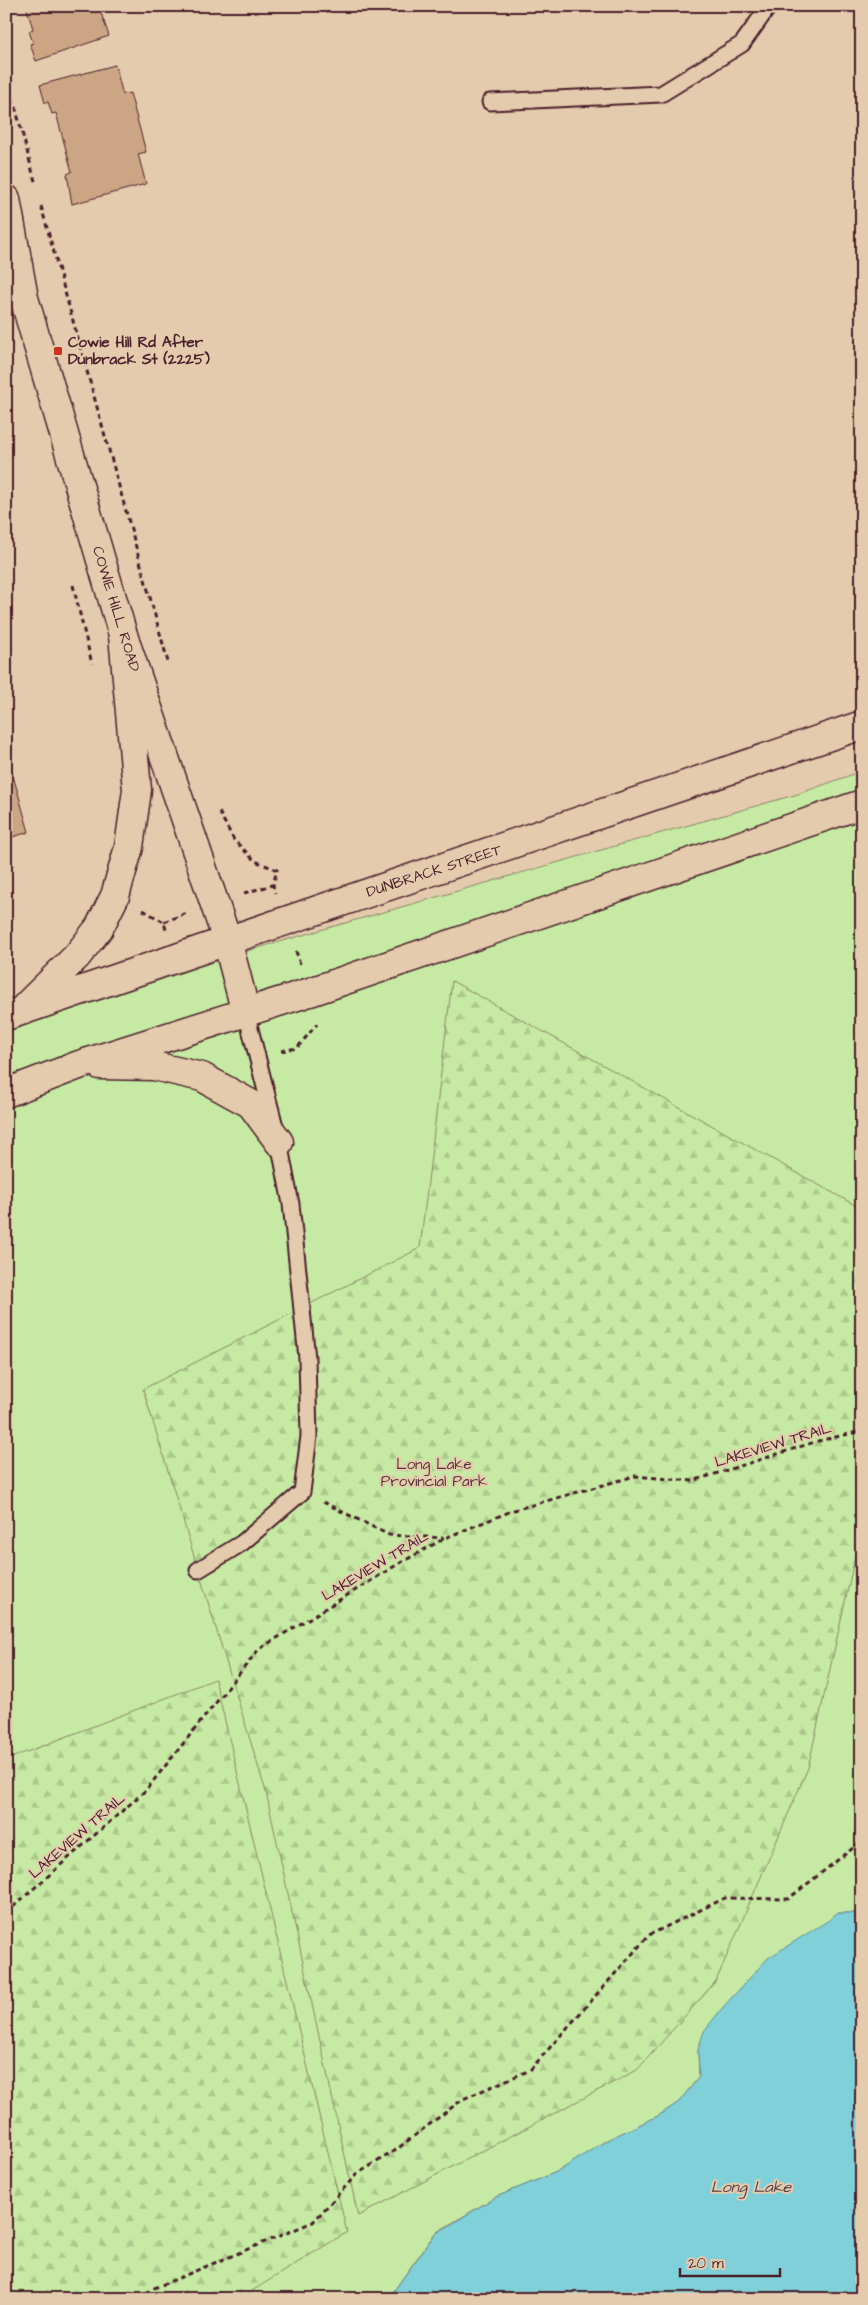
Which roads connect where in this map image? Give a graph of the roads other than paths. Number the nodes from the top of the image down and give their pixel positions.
1 (769, 6) edge
2 (490, 102) dead end
3 (6, 199) edge
4 (123, 635) junction
5 (862, 725) edge
6 (862, 804) edge
7 (226, 940) junction
8 (246, 1013) junction
9 (13, 1014) edge
10 (79, 1065) junction
11 (6, 1093) edge
12 (279, 1142) junction
13 (198, 1570) dead end

1 - 2 lane
3 - 4 main road, COWIE HILL ROAD
4 - 7 main road, COWIE HILL ROAD
4 - 9 main road
5 - 7 main road, DUNBRACK STREET
6 - 8 main road
7 - 8 main road, COWIE HILL ROAD
7 - 9 main road, DUNBRACK STREET
8 - 10 main road
8 - 12 lane
10 - 11 main road
10 - 12 main road
12 - 13 lane

